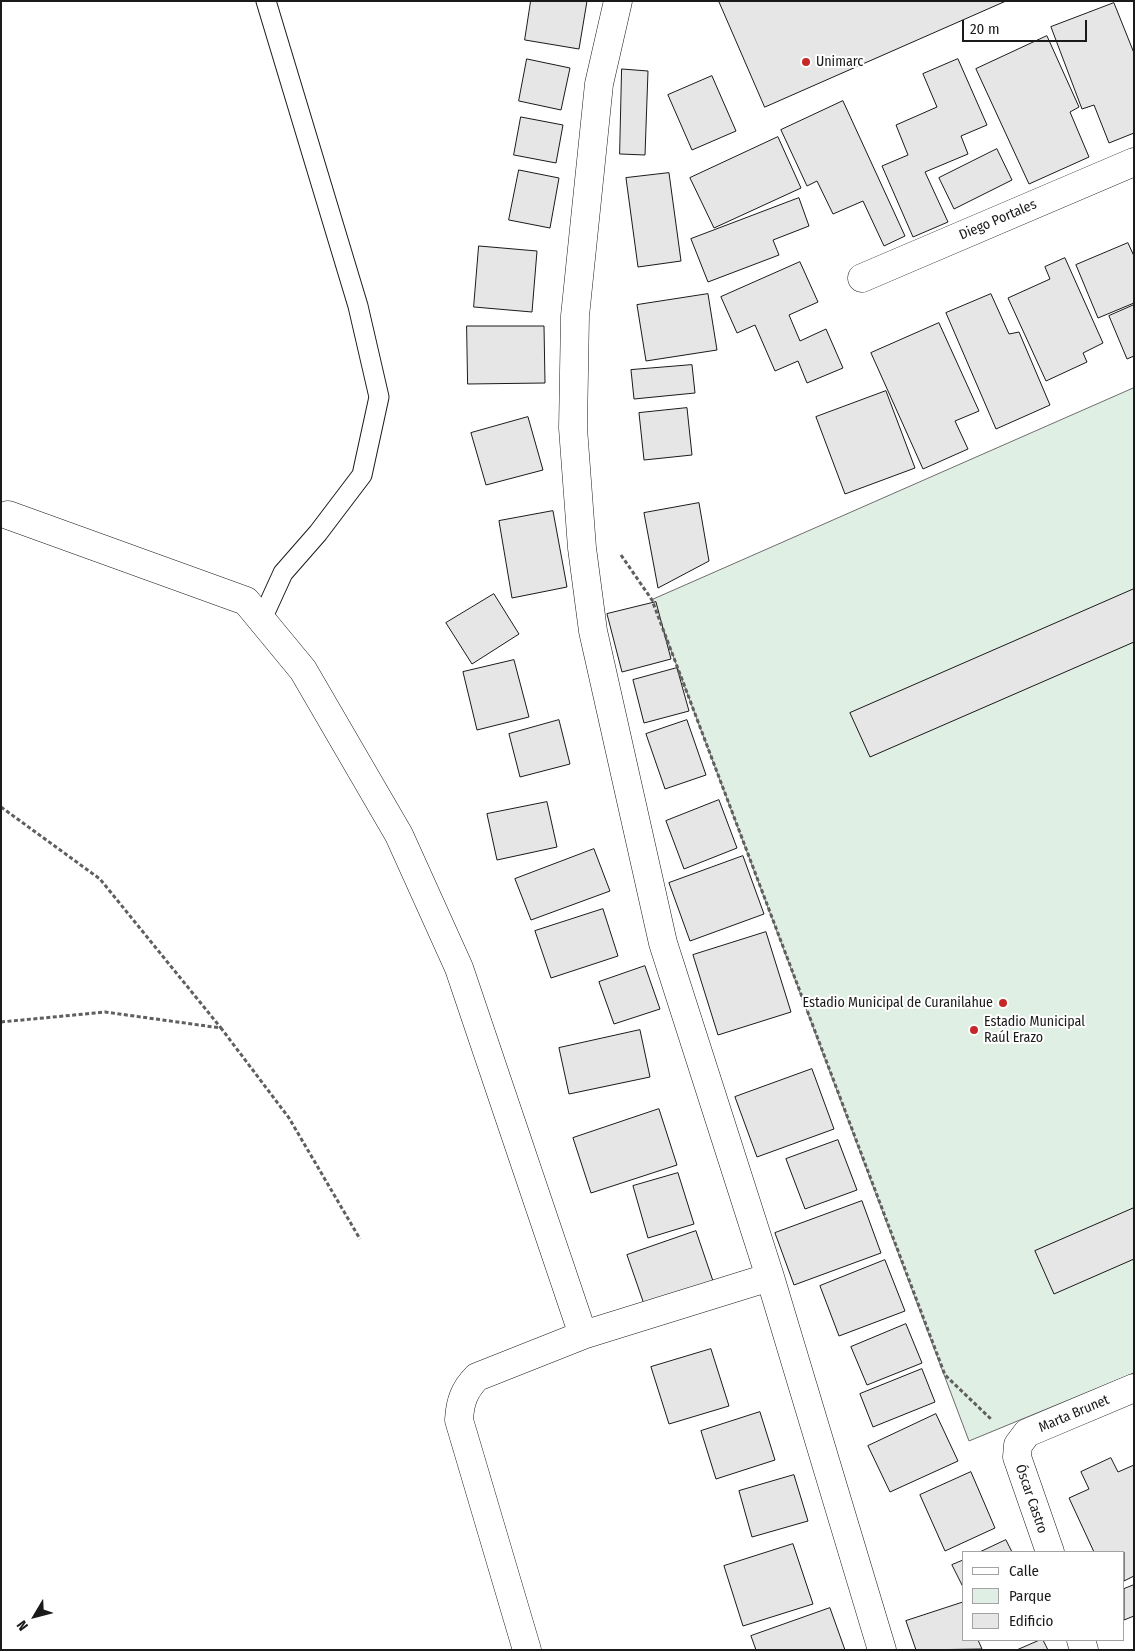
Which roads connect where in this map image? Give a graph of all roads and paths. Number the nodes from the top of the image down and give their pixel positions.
1 (266, 1) edge
2 (618, 1) edge
3 (1134, 162) edge
4 (862, 278) dead end
5 (8, 515) dead end
6 (618, 552) dead end
7 (262, 619) junction
8 (1, 806) edge
9 (1, 1022) edge
10 (221, 1028) junction
11 (360, 1239) dead end
12 (770, 1277) junction
13 (582, 1335) junction
14 (1134, 1388) edge
15 (1018, 1445) junction
16 (1050, 1551) edge
17 (527, 1650) edge
18 (882, 1650) edge

1 - 7 lane
2 - 12 street
3 - 4 street, Diego Portales
5 - 7 street
6 - 15 path
7 - 13 street
8 - 10 path
9 - 10 path
10 - 11 path
12 - 13 street
12 - 18 street
13 - 17 street
14 - 15 street, Marta Brunet
15 - 16 street, Óscar Castro

